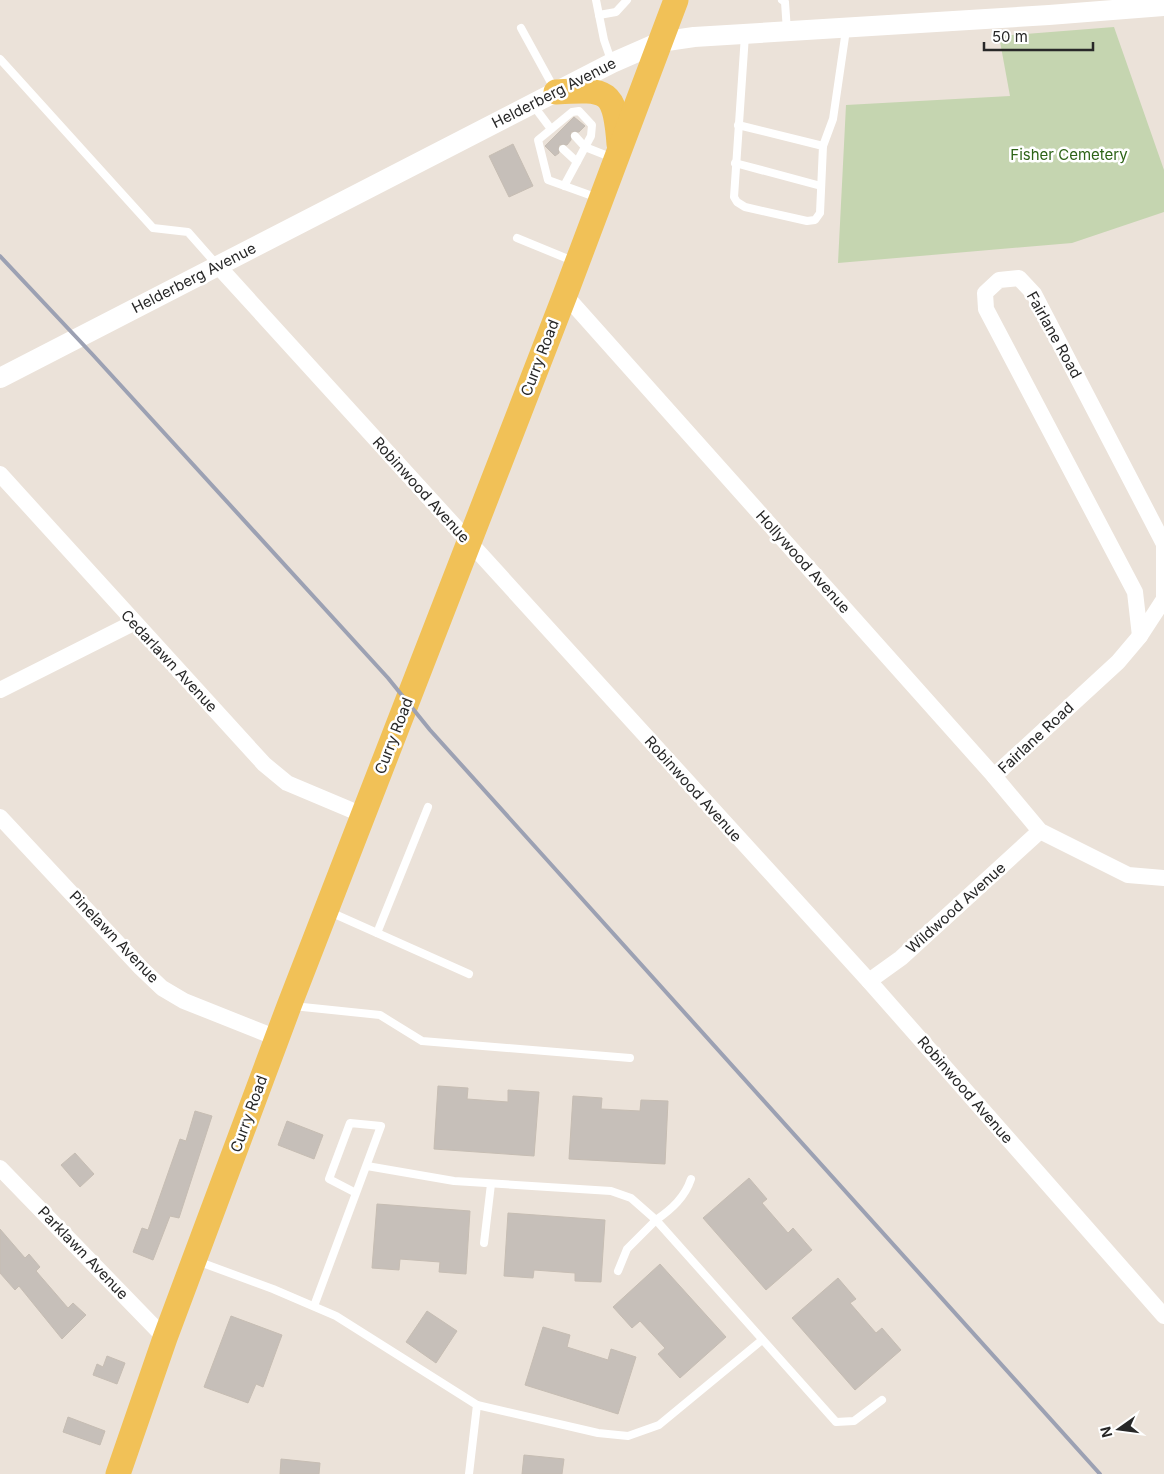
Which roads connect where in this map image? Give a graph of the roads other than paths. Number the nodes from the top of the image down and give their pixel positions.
1 (596, 0) edge
2 (627, 0) edge
3 (676, 0) edge
4 (782, 0) edge
5 (1164, 6) edge
6 (599, 15) junction
7 (521, 28) dead end
8 (846, 28) junction
9 (787, 31) junction
10 (745, 34) junction
11 (660, 42) junction
12 (0, 59) edge
13 (612, 63) junction
14 (556, 92) junction
15 (532, 104) junction
16 (738, 125) junction
17 (550, 134) junction
18 (575, 136) dead end
19 (823, 146) junction
20 (585, 147) junction
21 (563, 149) dead end
22 (617, 153) junction
23 (577, 162) junction
24 (735, 163) junction
25 (564, 186) junction
26 (821, 186) junction
27 (600, 199) junction
28 (517, 238) dead end
29 (577, 262) junction
30 (218, 266) junction
31 (565, 295) junction
32 (0, 378) edge
33 (0, 474) edge
34 (468, 542) junction
35 (134, 623) junction
36 (1140, 636) junction
37 (0, 690) edge
38 (994, 776) junction
39 (428, 808) dead end
40 (363, 815) junction
41 (0, 817) edge
42 (1040, 831) junction
43 (1164, 878) edge
44 (326, 911) junction
45 (377, 933) junction
46 (470, 974) dead end
47 (869, 981) junction
48 (288, 1006) junction
49 (277, 1038) junction
50 (630, 1058) dead end
51 (366, 1166) junction
52 (0, 1168) edge
53 (691, 1179) dead end
54 (490, 1184) junction
55 (356, 1193) junction
56 (656, 1220) junction
57 (484, 1243) dead end
58 (194, 1260) junction
59 (618, 1271) dead end
60 (314, 1306) junction
61 (1164, 1316) edge
62 (165, 1338) junction
63 (762, 1340) junction
64 (882, 1400) dead end
65 (476, 1405) junction
66 (118, 1474) edge
67 (469, 1474) edge

1 - 6 lane
2 - 6 lane
3 - 11 main road, Curry Road
4 - 9 lane
5 - 8 street, Helderberg Avenue
6 - 13 lane
7 - 14 lane
8 - 9 street, Helderberg Avenue
8 - 19 lane
9 - 10 street, Helderberg Avenue
10 - 11 street, Helderberg Avenue
10 - 16 lane
11 - 13 street, Helderberg Avenue
11 - 22 main road, Curry Road
12 - 30 lane
13 - 14 street, Helderberg Avenue
14 - 15 street, Helderberg Avenue
14 - 22 main road
15 - 17 lane
15 - 30 street, Helderberg Avenue
16 - 19 lane
16 - 24 lane
17 - 20 lane
17 - 25 lane
18 - 20 lane
19 - 26 lane
20 - 22 lane
20 - 23 lane
21 - 23 lane
22 - 27 main road, Curry Road
23 - 25 lane
24 - 26 lane
24 - 26 lane
25 - 27 lane
27 - 29 main road, Curry Road
28 - 29 lane
29 - 31 main road, Curry Road
30 - 32 street, Helderberg Avenue
30 - 34 street, Robinwood Avenue
31 - 34 main road, Curry Road
31 - 38 street, Hollywood Avenue
33 - 35 street, Cedarlawn Avenue
34 - 40 main road, Curry Road
34 - 47 street, Robinwood Avenue
35 - 37 street
35 - 40 street, Cedarlawn Avenue
36 - 36 street, Fairlane Road
36 - 38 street, Fairlane Road
38 - 42 street, Hollywood Avenue
39 - 45 lane
40 - 44 main road, Curry Road
41 - 49 street, Pinelawn Avenue
42 - 43 street
42 - 47 street, Wildwood Avenue
44 - 45 lane
44 - 48 main road, Curry Road
45 - 46 lane
47 - 61 street, Robinwood Avenue
48 - 49 main road, Curry Road
48 - 50 lane
49 - 58 main road, Curry Road
51 - 54 lane
51 - 55 lane
51 - 55 lane
52 - 62 street, Parklawn Avenue
53 - 56 lane
54 - 56 lane
54 - 57 lane
55 - 60 lane
56 - 59 lane
56 - 63 lane
58 - 60 lane
58 - 62 main road, Curry Road
60 - 65 lane
62 - 66 main road, Curry Road
63 - 64 lane
63 - 65 lane
65 - 67 lane

